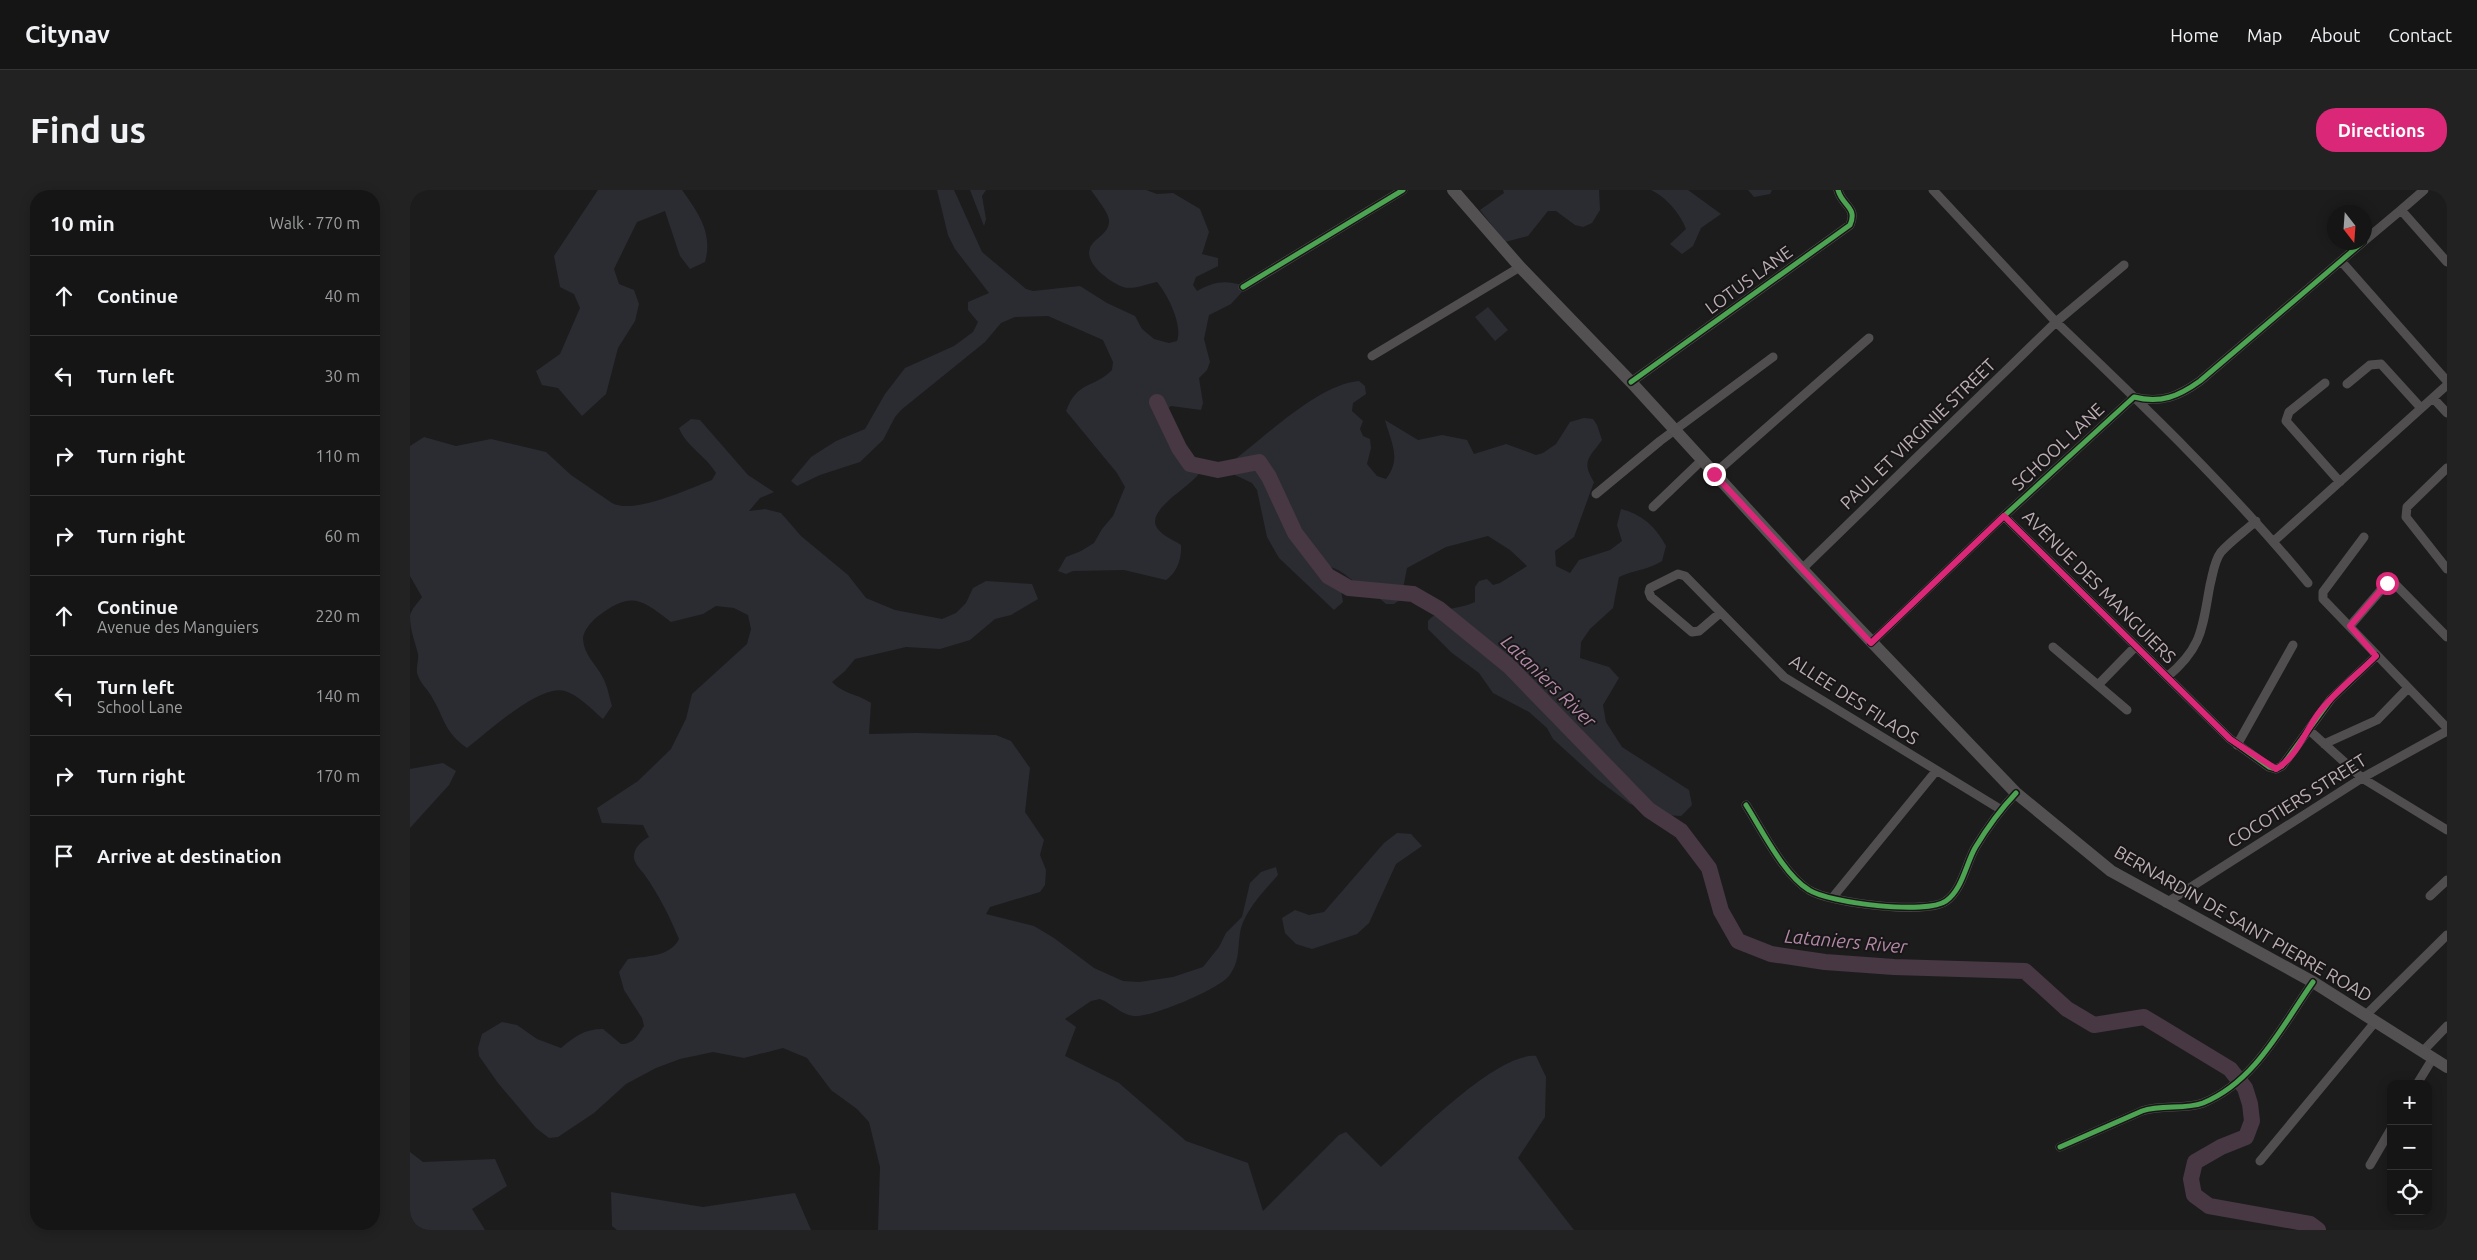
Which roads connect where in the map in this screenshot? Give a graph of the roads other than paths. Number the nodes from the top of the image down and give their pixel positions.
1 (1403, 190) edge
2 (1453, 190) edge
3 (1838, 190) edge
4 (1933, 190) edge
5 (2424, 190) edge
6 (2401, 210) junction
7 (2372, 235) edge
8 (2354, 250) edge
9 (2341, 261) junction
10 (2447, 262) edge
11 (2124, 265) dead end
12 (1520, 267) junction
13 (1242, 287) dead end
14 (2056, 322) junction
15 (1869, 338) dead end
16 (1372, 356) dead end
17 (1773, 357) dead end
18 (1631, 382) junction
19 (2325, 382) dead end
20 (2447, 383) edge
21 (2346, 384) dead end
22 (2134, 397) junction
23 (2433, 398) junction
24 (2421, 408) junction
25 (2447, 413) edge
26 (1676, 431) junction
27 (1702, 460) junction
28 (2447, 468) edge
29 (1714, 474) junction
30 (2340, 482) junction
31 (1596, 494) dead end
32 (1652, 506) dead end
33 (2004, 516) junction
34 (2256, 521) junction
35 (2364, 537) dead end
36 (2274, 541) junction
37 (1802, 569) junction
38 (2447, 569) edge
39 (2308, 583) dead end
40 (1720, 613) junction
41 (2350, 626) junction
42 (2447, 637) edge
43 (1871, 643) junction
44 (2293, 645) dead end
45 (2136, 646) junction
46 (2053, 647) dead end
47 (2376, 656) junction
48 (2167, 676) junction
49 (2098, 685) junction
50 (2408, 688) junction
51 (2127, 710) dead end
52 (2447, 729) edge
53 (2309, 730) junction
54 (2233, 742) junction
55 (2324, 744) junction
56 (1936, 771) junction
57 (2362, 778) junction
58 (2016, 793) junction
59 (1746, 806) dead end
60 (2000, 809) junction
61 (2447, 830) edge
62 (2447, 880) edge
63 (2430, 896) dead end
64 (1833, 897) junction
65 (2166, 903) junction
66 (2447, 934) edge
67 (2313, 982) junction
68 (2371, 1018) junction
69 (2447, 1026) edge
70 (2428, 1054) junction
71 (2447, 1067) edge
72 (2419, 1080) edge
73 (2387, 1136) edge
74 (2060, 1147) dead end
75 (2260, 1161) dead end
76 (2370, 1165) dead end

1 - 13 street
2 - 12 main road, BERNARDIN DE SAINT PIERRE ROAD
3 - 18 street, LOTUS LANE
4 - 14 street
5 - 6 street
6 - 7 street
6 - 10 street
8 - 9 street
9 - 20 street
9 - 22 street
11 - 14 street, PAUL ET VIRGINIE STREET
12 - 16 street
12 - 18 main road, BERNARDIN DE SAINT PIERRE ROAD
14 - 22 street
14 - 37 street, PAUL ET VIRGINIE STREET
15 - 29 street
17 - 26 street
18 - 26 main road, BERNARDIN DE SAINT PIERRE ROAD
19 - 30 street
20 - 23 street
21 - 24 street
22 - 33 street, SCHOOL LANE
22 - 34 street
23 - 24 street
23 - 25 street
24 - 30 street
26 - 27 main road, BERNARDIN DE SAINT PIERRE ROAD
26 - 31 street
27 - 29 main road, BERNARDIN DE SAINT PIERRE ROAD
27 - 32 street
28 - 38 street
29 - 37 main road, BERNARDIN DE SAINT PIERRE ROAD
30 - 36 street
33 - 43 street, SCHOOL LANE
33 - 45 street, AVENUE DES MANGUIERS
34 - 36 street
34 - 48 street
35 - 41 street
36 - 39 street
37 - 43 main road, BERNARDIN DE SAINT PIERRE ROAD
40 - 40 street, ALLEE DES FILAOS
40 - 56 street, ALLEE DES FILAOS
41 - 42 street
41 - 47 street
43 - 58 main road, BERNARDIN DE SAINT PIERRE ROAD
44 - 54 street
45 - 48 street, AVENUE DES MANGUIERS
45 - 49 street
46 - 49 street
47 - 50 street
47 - 53 street
48 - 54 street, AVENUE DES MANGUIERS
49 - 51 street
50 - 52 street
50 - 55 street
52 - 57 street, COCOTIERS STREET
53 - 54 street, AVENUE DES MANGUIERS
53 - 55 street
55 - 57 street
56 - 60 street, ALLEE DES FILAOS
56 - 64 street
57 - 61 street
57 - 65 street, COCOTIERS STREET
58 - 60 street
58 - 65 main road, BERNARDIN DE SAINT PIERRE ROAD
59 - 64 street
60 - 64 street
62 - 63 street
65 - 67 main road, BERNARDIN DE SAINT PIERRE ROAD
66 - 68 street
67 - 68 main road, BERNARDIN DE SAINT PIERRE ROAD
67 - 74 street
68 - 70 main road, BERNARDIN DE SAINT PIERRE ROAD
68 - 75 street
69 - 70 street
70 - 71 main road, BERNARDIN DE SAINT PIERRE ROAD
70 - 72 street
73 - 76 street

